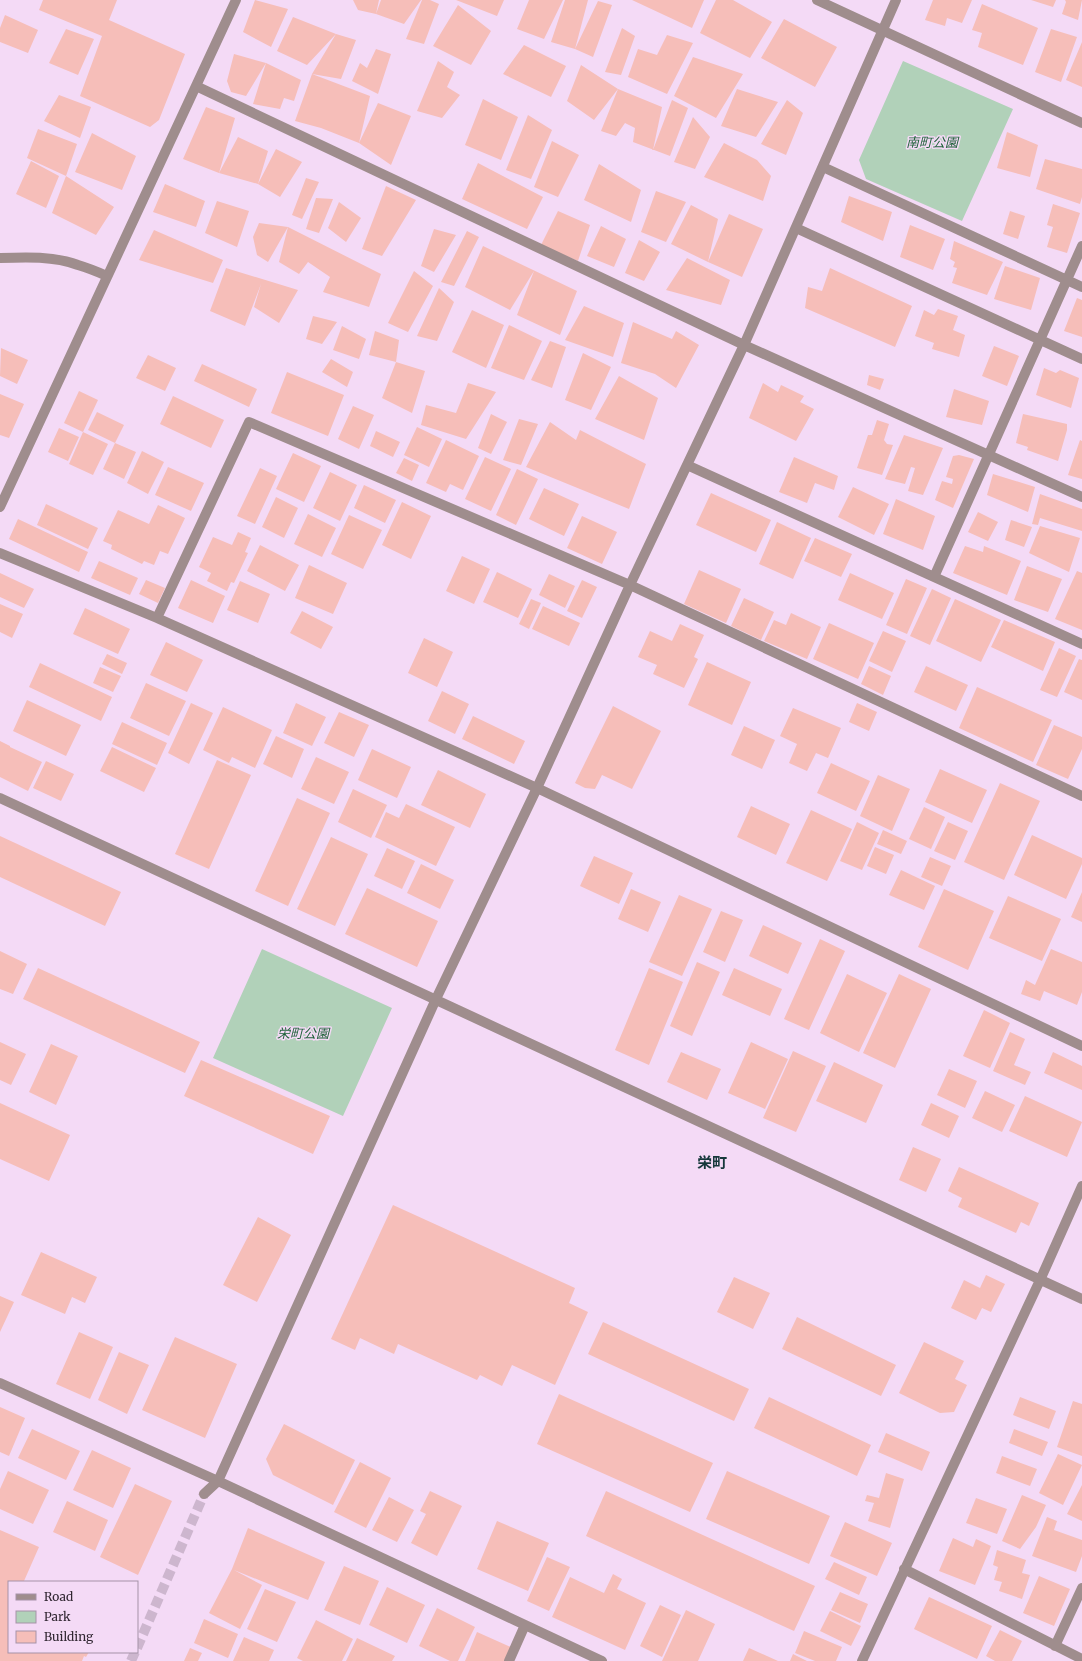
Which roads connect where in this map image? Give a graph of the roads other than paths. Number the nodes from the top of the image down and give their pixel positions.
1 (236, 0) edge
2 (817, 0) edge
3 (896, 0) edge
4 (882, 31) junction
5 (196, 86) junction
6 (1082, 123) edge
7 (823, 168) junction
8 (796, 228) junction
9 (1082, 246) edge
10 (0, 258) edge
11 (108, 276) junction
12 (1067, 280) junction
13 (1082, 286) edge
14 (1040, 340) junction
15 (744, 345) junction
16 (1082, 359) edge
17 (989, 455) junction
18 (687, 465) junction
19 (1082, 497) edge
20 (0, 507) edge
21 (0, 553) edge
22 (934, 577) junction
23 (630, 585) junction
24 (157, 618) junction
25 (1082, 644) edge
26 (537, 788) junction
27 (1082, 796) edge
28 (0, 798) edge
29 (436, 999) junction
30 (1082, 1046) edge
31 (1082, 1186) edge
32 (1041, 1278) junction
33 (1082, 1299) edge
34 (0, 1382) edge
35 (218, 1481) junction
36 (204, 1494) tunnel mouth
37 (904, 1569) junction
38 (1082, 1588) edge
39 (525, 1625) junction
40 (1055, 1646) junction
41 (1082, 1660) edge
42 (509, 1661) edge
43 (602, 1661) edge
44 (862, 1661) edge

1 - 5 street
2 - 4 street
3 - 4 street
4 - 6 street
4 - 7 street
5 - 11 street
5 - 15 street
7 - 8 street
7 - 12 street
8 - 14 street
8 - 15 street
9 - 12 street
10 - 11 street
11 - 20 street
12 - 13 street
12 - 14 street
14 - 16 street
14 - 17 street
15 - 17 street
15 - 18 street
17 - 19 street
17 - 22 street
18 - 22 street
18 - 23 street
21 - 24 street
22 - 25 street
23 - 24 street
23 - 26 street
23 - 27 street
24 - 26 street
26 - 29 street
26 - 30 street
28 - 29 street
29 - 32 street
29 - 35 street
31 - 32 street
32 - 33 street
32 - 37 street
34 - 35 street
35 - 36 street
35 - 39 street
37 - 40 street
37 - 44 street
38 - 40 street
39 - 42 street
39 - 43 street
40 - 41 street

